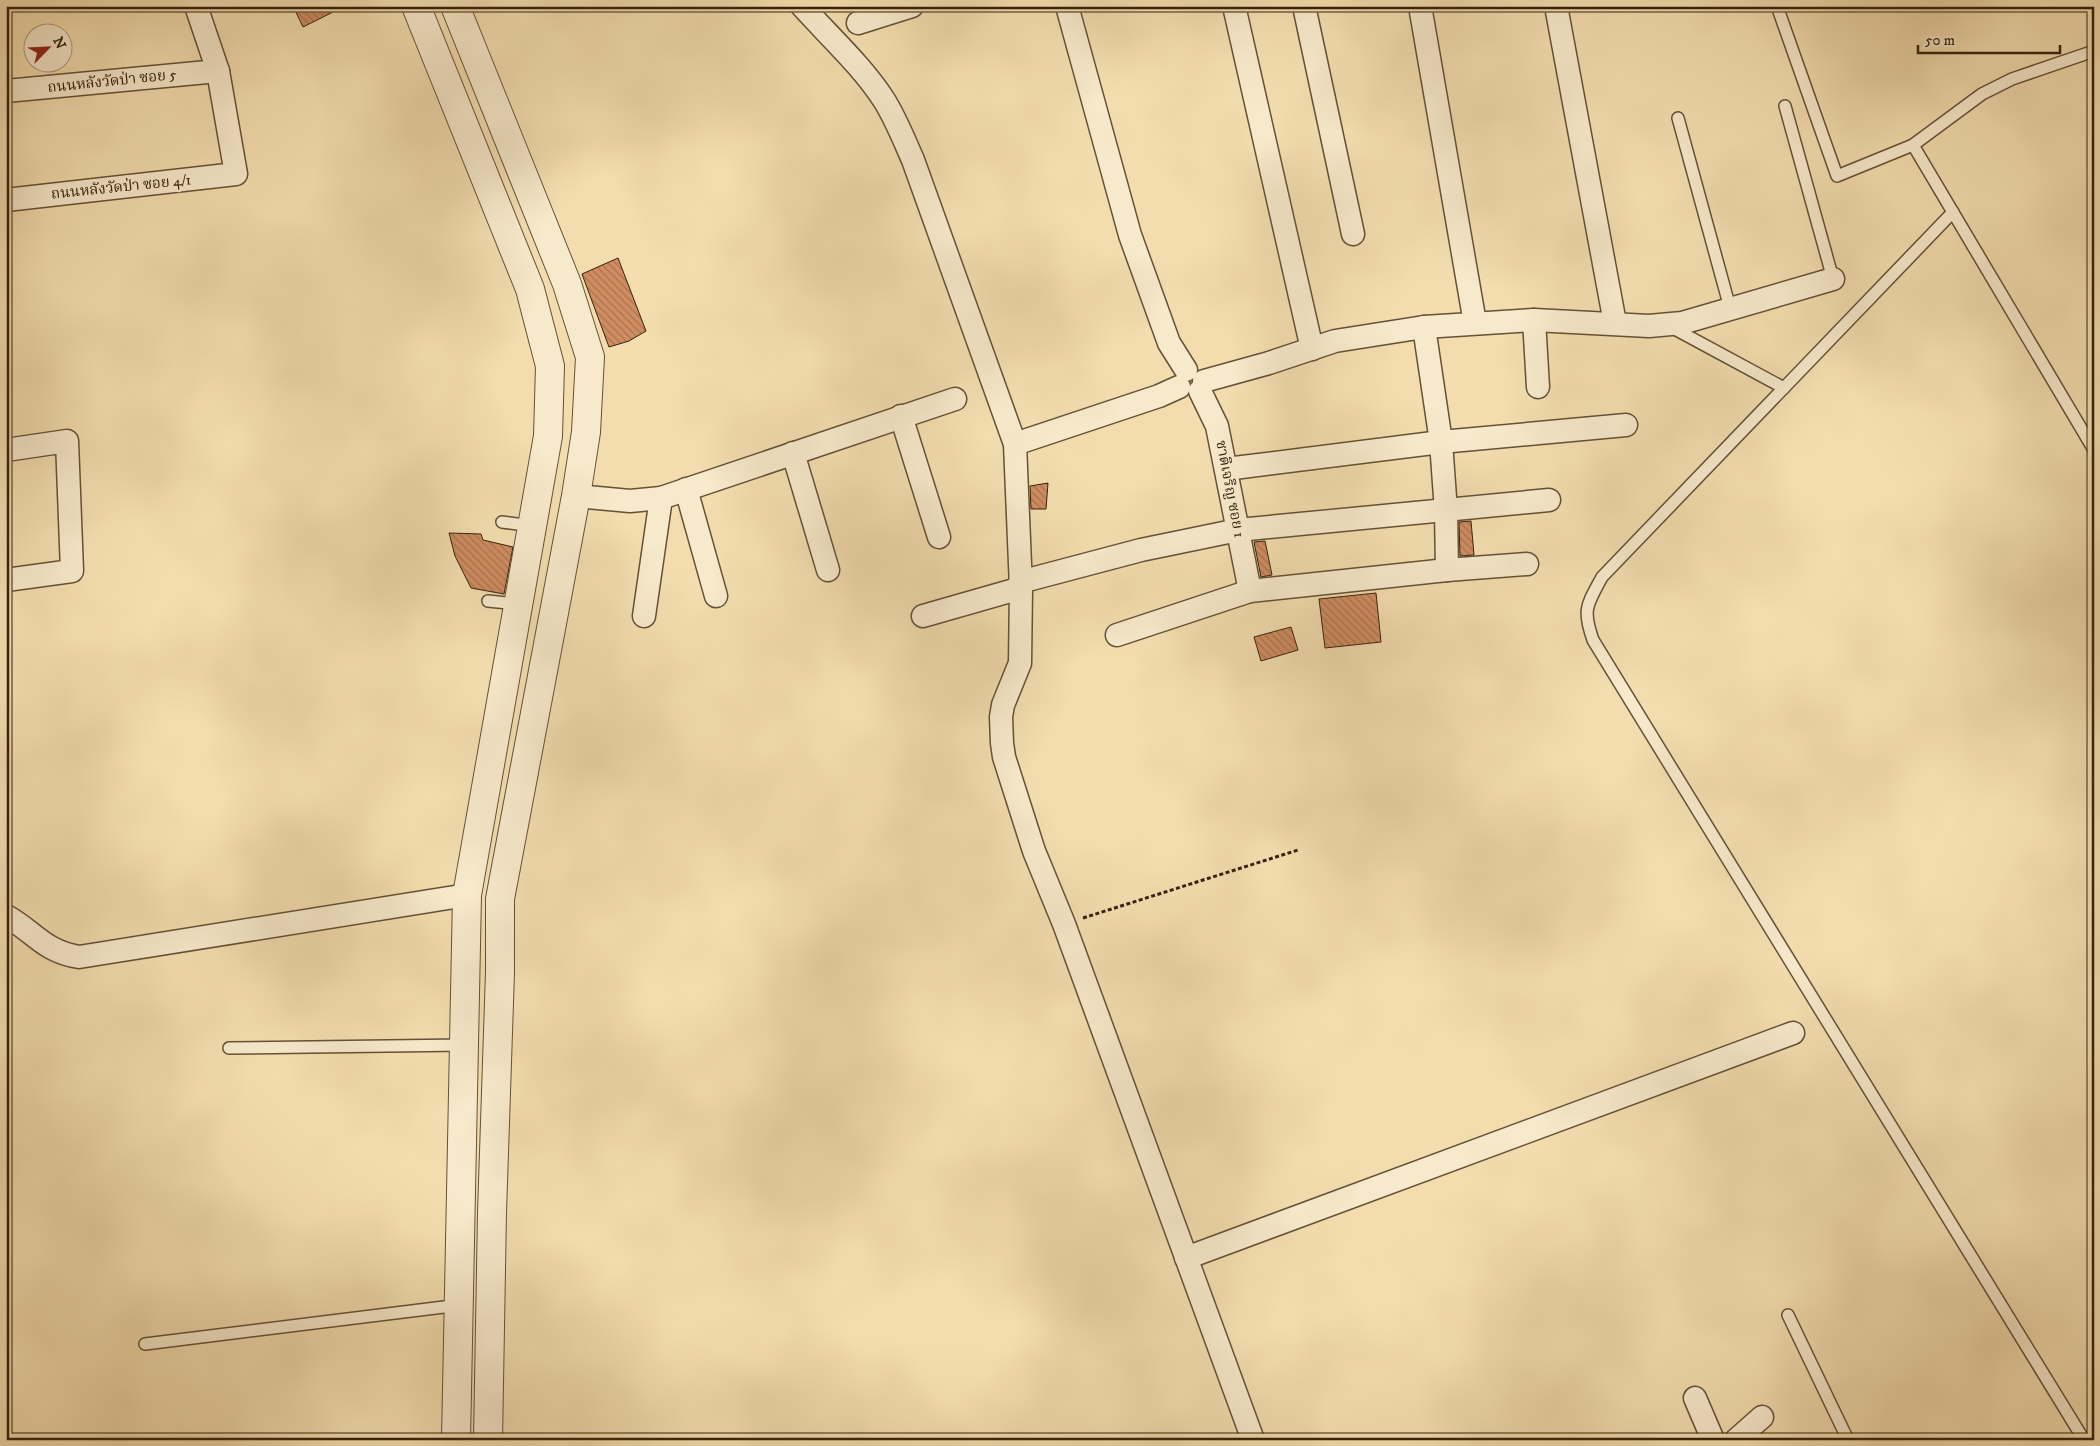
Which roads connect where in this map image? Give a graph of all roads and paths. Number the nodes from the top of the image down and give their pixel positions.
1 (196, 6) edge
2 (416, 6) edge
3 (455, 6) edge
4 (802, 6) edge
5 (912, 6) edge
6 (1067, 6) edge
7 (1234, 6) edge
8 (1304, 6) edge
9 (1420, 6) edge
10 (1556, 6) edge
11 (1777, 6) edge
12 (858, 23) dead end
13 (2094, 51) edge
14 (218, 71) junction
15 (6, 91) edge
16 (1785, 106) dead end
17 (1678, 118) dead end
18 (1913, 145) junction
19 (6, 200) edge
20 (1954, 212) junction
21 (1353, 234) dead end
22 (1833, 279) joint
23 (1730, 308) junction
24 (1534, 320) junction
25 (1475, 323) junction
26 (1615, 323) junction
27 (1667, 325) junction
28 (1424, 327) junction
29 (1312, 349) junction
30 (1192, 382) junction
31 (1538, 388) dead end
32 (1784, 388) junction
33 (955, 398) dead end
34 (902, 416) junction
35 (1626, 425) dead end
36 (1441, 442) junction
37 (1015, 444) junction
38 (6, 450) edge
39 (2094, 450) edge
40 (792, 453) junction
41 (1226, 469) junction
42 (686, 489) junction
43 (576, 496) junction
44 (661, 498) junction
45 (1549, 500) dead end
46 (1446, 511) junction
47 (502, 522) dead end
48 (532, 526) junction
49 (1238, 530) junction
50 (939, 537) dead end
51 (1527, 564) dead end
52 (828, 570) dead end
53 (1447, 570) junction
54 (6, 580) edge
55 (1021, 585) junction
56 (1250, 591) junction
57 (716, 596) dead end
58 (488, 601) dead end
59 (518, 604) junction
60 (644, 616) dead end
61 (923, 616) dead end
62 (1117, 636) dead end
63 (1298, 850) dead end
64 (466, 895) junction
65 (6, 916) edge
66 (1064, 924) junction
67 (1793, 1033) dead end
68 (464, 1045) junction
69 (229, 1048) dead end
70 (464, 1074) junction
71 (496, 1075) junction
72 (1186, 1258) junction
73 (460, 1305) junction
74 (1788, 1315) dead end
75 (145, 1344) dead end
76 (1695, 1398) dead end
77 (1762, 1417) dead end
78 (456, 1440) edge
79 (488, 1440) edge
80 (1253, 1440) edge
81 (1713, 1440) edge
82 (1736, 1440) edge
83 (1848, 1440) edge
84 (2084, 1440) edge

1 - 14 street
2 - 48 street
3 - 43 street
4 - 37 street
5 - 12 street
6 - 30 street, ชาติเจริญ ซอย 1
7 - 29 street
8 - 21 street
9 - 25 street
10 - 26 street
11 - 18 lane
13 - 18 lane
14 - 15 street, ถนนหลังวัดป่า ซอย 5
14 - 19 street, ถนนหลังวัดป่า ซอย 4/1
16 - 22 lane
17 - 23 lane
18 - 20 lane
20 - 32 lane
20 - 39 lane
22 - 23 street
23 - 27 street
24 - 25 street
24 - 26 street
24 - 31 street
25 - 28 street
26 - 27 street
27 - 32 lane
28 - 29 street
28 - 36 street
29 - 30 street
30 - 37 street
30 - 41 street, ชาติเจริญ ซอย 1
32 - 84 lane
33 - 34 street
34 - 40 street
34 - 50 street
35 - 36 street
36 - 41 street
36 - 46 street
37 - 55 street
38 - 54 street
40 - 42 street
40 - 52 street
41 - 49 street, ชาติเจริญ ซอย 1
42 - 44 street
42 - 57 street
43 - 44 street
43 - 71 street
44 - 60 street
45 - 46 street
46 - 49 street
46 - 53 street
47 - 48 lane
48 - 59 street
49 - 55 street
49 - 56 street, ชาติเจริญ ซอย 1
51 - 53 street
53 - 56 street
55 - 61 street
55 - 66 street
56 - 62 street
58 - 59 lane
59 - 64 street
63 - 66 path
64 - 65 street
64 - 68 street
66 - 72 street
67 - 72 street
68 - 69 lane
68 - 70 street
70 - 71 street
70 - 73 street
71 - 79 street
72 - 80 street
73 - 75 lane
73 - 78 street
74 - 83 lane
76 - 81 street
77 - 82 street

